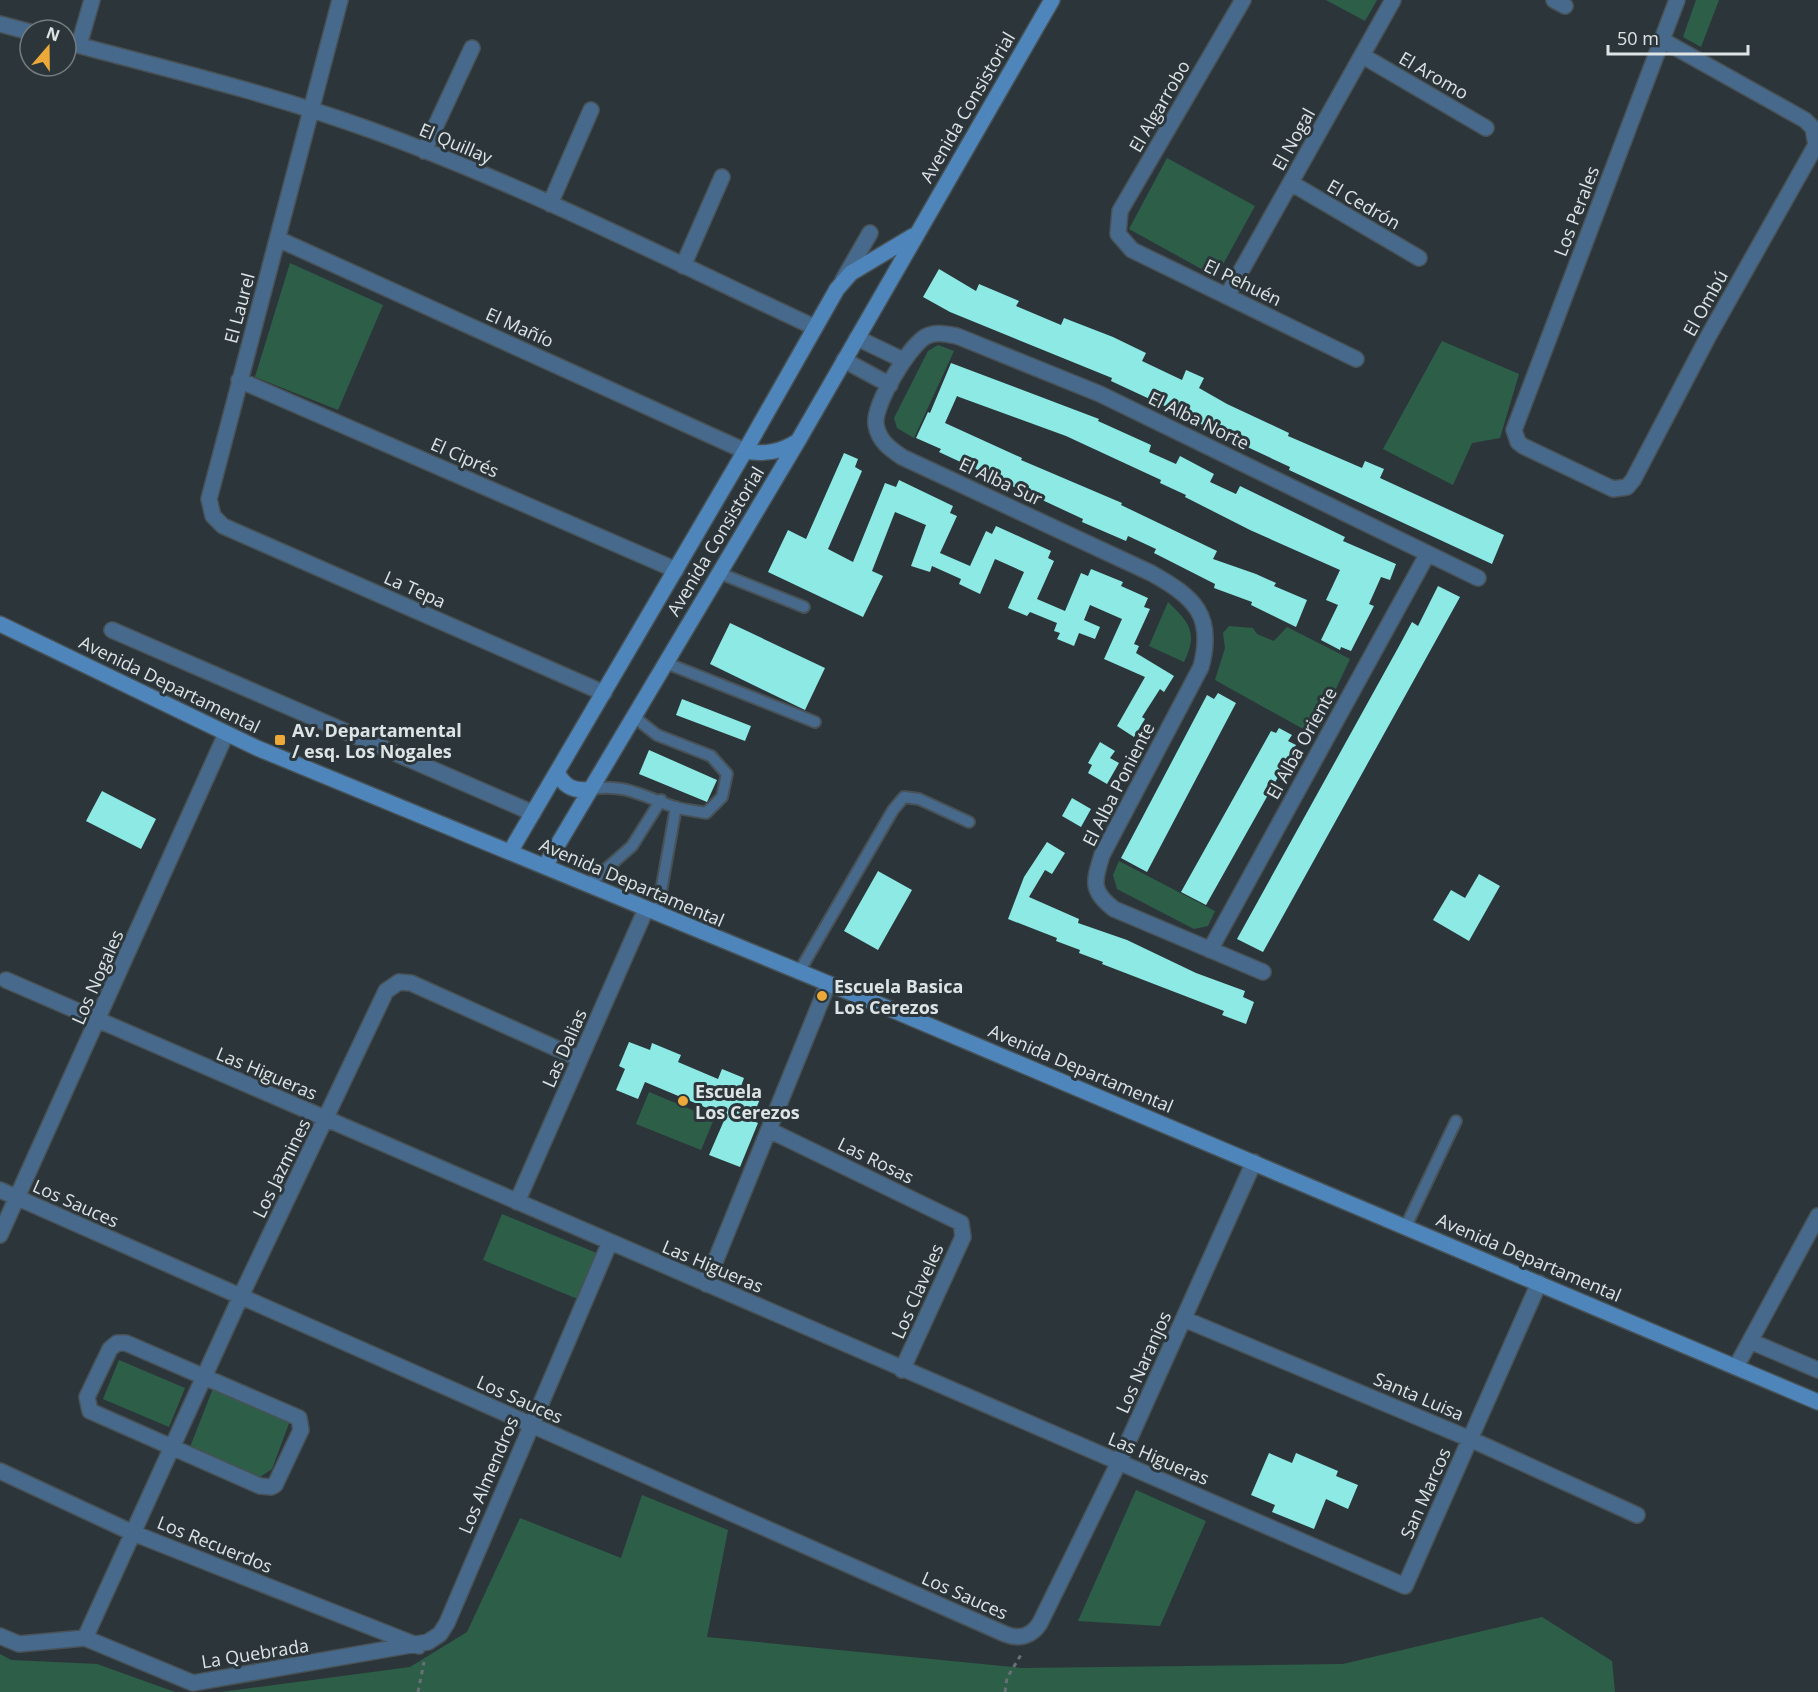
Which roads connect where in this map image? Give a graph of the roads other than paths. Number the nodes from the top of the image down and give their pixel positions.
1 (92, 0) edge
2 (340, 0) edge
3 (1052, 0) edge
4 (1243, 0) edge
5 (1393, 0) edge
6 (1677, 0) edge
7 (0, 24) edge
8 (18, 29) edge
9 (78, 32) edge
10 (1662, 40) junction
11 (78, 45) edge
12 (472, 48) dead end
13 (1363, 56) junction
14 (591, 110) dead end
15 (310, 111) junction
16 (1486, 128) dead end
17 (424, 150) junction
18 (722, 177) dead end
19 (1291, 183) junction
20 (550, 204) junction
21 (870, 233) dead end
22 (916, 234) junction
23 (1118, 234) joint
24 (278, 238) junction
25 (1419, 258) dead end
26 (865, 264) junction
27 (683, 266) junction
28 (843, 280) junction
29 (1227, 296) junction
30 (880, 297) junction
31 (814, 327) junction
32 (857, 339) junction
33 (1356, 359) dead end
34 (844, 360) junction
35 (903, 360) junction
36 (239, 380) junction
37 (890, 385) junction
38 (798, 441) junction
39 (745, 451) junction
40 (1623, 488) joint
41 (213, 516) joint
42 (1427, 555) junction
43 (676, 570) junction
44 (719, 573) junction
45 (1478, 578) dead end
46 (804, 607) dead end
47 (1200, 610) joint
48 (0, 624) edge
49 (112, 630) dead end
50 (666, 663) junction
51 (604, 693) junction
52 (634, 717) junction
53 (815, 722) dead end
54 (226, 734) junction
55 (557, 772) junction
56 (591, 789) junction
57 (660, 800) junction
58 (676, 807) junction
59 (533, 813) junction
60 (969, 822) dead end
61 (510, 852) junction
62 (545, 867) junction
63 (588, 885) junction
64 (652, 912) junction
65 (1210, 950) junction
66 (798, 972) junction
67 (1263, 972) dead end
68 (3, 978) edge
69 (828, 984) junction
70 (98, 1021) junction
71 (580, 1059) junction
72 (326, 1119) junction
73 (1455, 1121) dead end
74 (769, 1130) junction
75 (1254, 1162) junction
76 (0, 1190) edge
77 (16, 1198) junction
78 (518, 1203) junction
79 (1818, 1216) edge
80 (1406, 1226) junction
81 (963, 1227) joint
82 (0, 1235) edge
83 (610, 1242) junction
84 (1539, 1283) junction
85 (706, 1284) junction
86 (240, 1298) junction
87 (1184, 1319) junction
88 (1750, 1341) junction
89 (1736, 1367) junction
90 (902, 1370) junction
91 (1818, 1370) edge
92 (206, 1377) junction
93 (1818, 1402) edge
94 (531, 1425) junction
95 (1470, 1439) junction
96 (173, 1449) junction
97 (1119, 1462) junction
98 (0, 1471) edge
99 (1636, 1515) dead end
100 (133, 1533) junction
101 (1405, 1586) joint
102 (0, 1636) edge
103 (1027, 1636) joint
104 (85, 1638) junction
105 (423, 1644) junction

1 - 9 street
2 - 15 street, El Laurel
3 - 22 street, Avenida Consistorial
4 - 23 street, El Algarrobo
5 - 13 street, El Nogal
6 - 10 street, Los Perales
7 - 8 street
10 - 40 street, Los Perales
10 - 40 street, El Ombú
11 - 15 street, El Quillay
12 - 17 street
13 - 16 street, El Aromo
13 - 19 street, El Nogal
14 - 20 street
15 - 17 street, El Quillay
15 - 24 street, El Laurel
17 - 20 street, El Quillay
18 - 27 street
19 - 25 street, El Cedrón
19 - 29 street, El Nogal
20 - 27 street, El Quillay
21 - 28 street, Avenida Consistorial
22 - 26 street, Avenida Consistorial
22 - 30 street, Avenida Consistorial
23 - 29 street, El Pehuén
24 - 36 street, El Laurel
24 - 39 street, El Mañío
26 - 28 street, Avenida Consistorial
26 - 30 street
27 - 31 street, El Quillay
28 - 31 street, Avenida Consistorial
29 - 33 street, El Pehuén
30 - 32 street, Avenida Consistorial
31 - 39 street, Avenida Consistorial
32 - 34 street, Avenida Consistorial
32 - 35 street
34 - 37 street
34 - 38 street, Avenida Consistorial
35 - 37 street, El Alba Norte
35 - 42 street, El Alba Norte
36 - 41 street, El Laurel
36 - 43 street, El Ciprés
37 - 47 street, El Alba Sur
38 - 39 street
38 - 44 street, Avenida Consistorial
39 - 43 street, Avenida Consistorial
41 - 51 street, La Tepa
42 - 45 street, El Alba Norte
42 - 65 street, El Alba Oriente
43 - 51 street, Avenida Consistorial
44 - 46 lane
44 - 50 street, Avenida Consistorial
47 - 65 street, El Alba Poniente
48 - 54 street, Avenida Departamental
49 - 59 street, Avenida Departamental
50 - 52 street, Avenida Consistorial
50 - 53 lane
51 - 55 street, Avenida Consistorial
52 - 56 street, Avenida Consistorial
52 - 58 lane
54 - 61 street, Avenida Departamental
54 - 70 street, Los Nogales
55 - 56 street
55 - 59 street, Avenida Consistorial
56 - 57 lane
56 - 62 street, Avenida Consistorial
57 - 58 lane
57 - 63 lane
58 - 64 lane
59 - 61 street, Avenida Consistorial
60 - 66 lane
61 - 62 street, Avenida Departamental
62 - 63 street, Avenida Departamental
63 - 64 street, Avenida Departamental
64 - 66 street, Avenida Departamental
64 - 71 street, Las Dalias
65 - 67 street, El Alba Poniente
66 - 69 street, Avenida Departamental
68 - 70 street, Las Higueras
69 - 74 street
69 - 75 street, Avenida Departamental
70 - 72 street, Las Higueras
70 - 77 street, Los Nogales
71 - 72 street, Los Jazmines
71 - 78 street, Las Dalias
72 - 78 street, Las Higueras
72 - 86 street, Los Jazmines
73 - 80 lane
74 - 81 street, Las Rosas
74 - 85 street
75 - 80 street, Avenida Departamental
75 - 87 street, Los Naranjos
76 - 77 street, Los Sauces
77 - 82 street, Los Nogales
77 - 86 street, Los Sauces
78 - 83 street, Las Higueras
79 - 88 street
80 - 84 street, Avenida Departamental
81 - 90 street, Los Claveles
83 - 85 street, Las Higueras
83 - 94 street, Los Almendros
84 - 89 street, Avenida Departamental
84 - 95 street, San Marcos
85 - 90 street, Las Higueras
86 - 92 street, Los Jazmines
86 - 94 street, Los Sauces
87 - 95 street, Santa Luisa
87 - 97 street, Los Naranjos
88 - 89 street
88 - 91 street
89 - 93 street, Avenida Departamental
90 - 97 street, Las Higueras
92 - 96 street, Los Jazmines
92 - 96 street
92 - 96 street
94 - 103 street, Los Sauces
94 - 105 street, Los Almendros
95 - 99 street, Santa Luisa
95 - 101 street, San Marcos
96 - 100 street, Los Jazmines
97 - 101 street, Las Higueras
97 - 103 street, Los Naranjos
98 - 100 street, Los Recuerdos
100 - 104 street, Los Jazmines
100 - 105 street, Los Recuerdos
102 - 104 street, La Quebrada
104 - 105 street, La Quebrada

